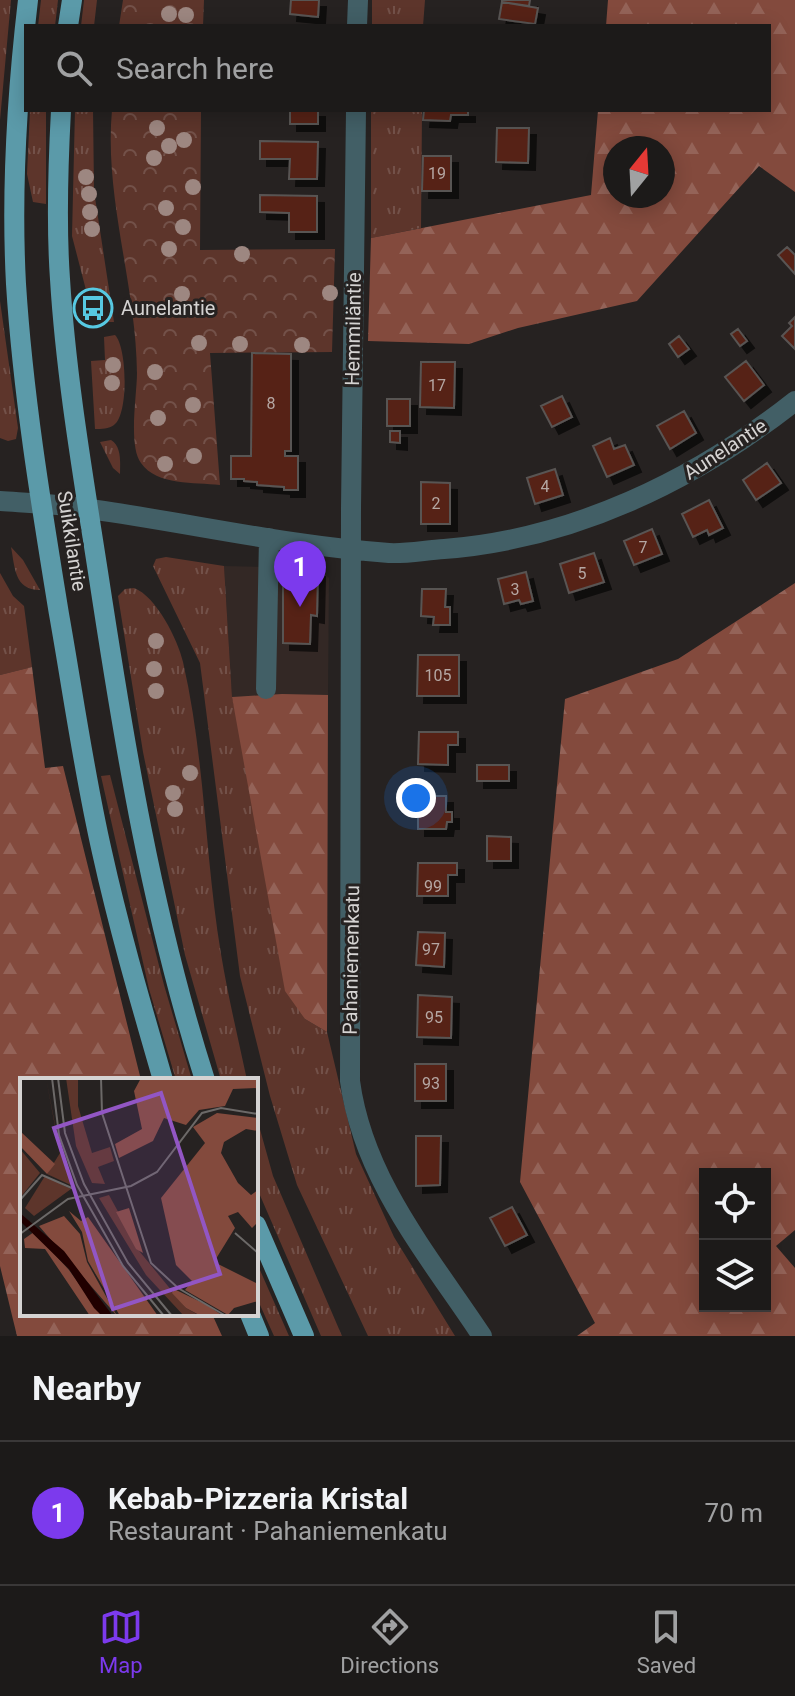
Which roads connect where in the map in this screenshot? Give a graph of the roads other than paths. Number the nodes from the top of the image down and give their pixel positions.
1 (28, 0) edge
2 (72, 0) edge
3 (358, 0) edge
4 (25, 24) edge
5 (68, 24) edge
6 (357, 24) edge
7 (24, 33) edge
8 (61, 112) edge
9 (356, 112) edge
10 (795, 401) edge
11 (0, 501) edge
12 (42, 504) junction
13 (88, 508) junction
14 (269, 538) junction
15 (351, 549) junction
16 (266, 689) dead end
17 (162, 1078) edge
18 (204, 1078) edge
19 (258, 1230) edge
20 (251, 1316) edge
21 (259, 1336) edge
22 (304, 1336) edge
23 (482, 1336) edge

1 - 4 main road, Suikkilantie
2 - 5 main road
3 - 6 street
7 - 12 main road, Suikkilantie
8 - 13 main road, Suikkilantie
9 - 15 street, Hemmiläntie
10 - 15 street, Aunelantie
11 - 12 street, Aunelantie
12 - 13 street, Aunelantie
12 - 17 main road, Suikkilantie
13 - 14 street, Aunelantie
13 - 18 main road, Suikkilantie
14 - 15 street, Aunelantie
14 - 16 street
15 - 23 street, Pahaniemenkatu
19 - 22 main road
20 - 21 main road

